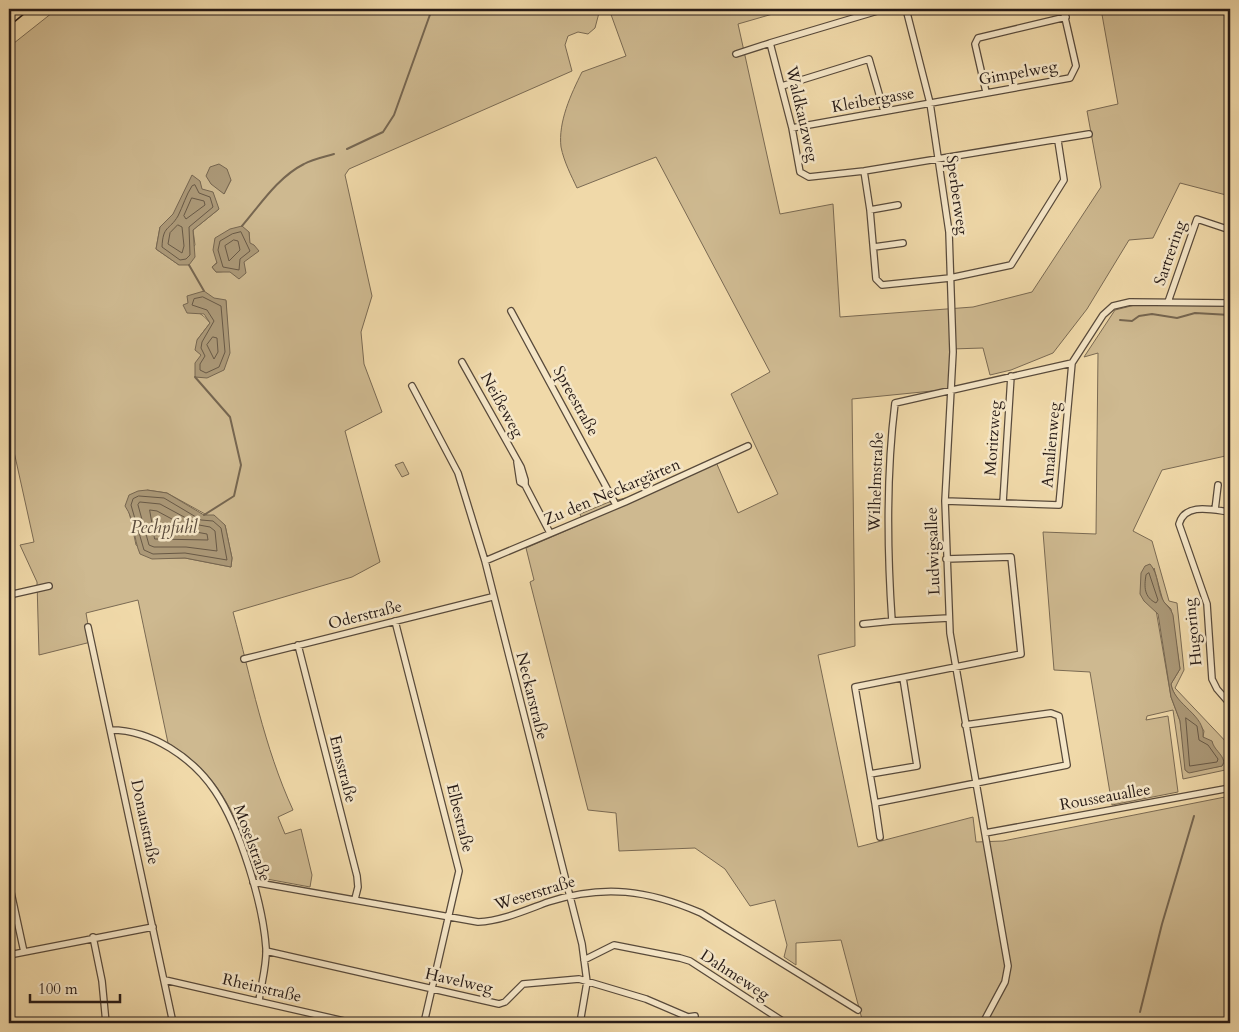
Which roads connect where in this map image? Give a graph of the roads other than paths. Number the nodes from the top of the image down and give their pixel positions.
1 (20, 9) edge
2 (884, 9) edge
3 (906, 9) edge
4 (1063, 9) edge
5 (1066, 17) junction
6 (9, 18) edge
7 (770, 43) junction
8 (736, 54) dead end
9 (782, 86) junction
10 (986, 92) junction
11 (930, 104) junction
12 (884, 111) junction
13 (792, 128) junction
14 (1089, 134) dead end
15 (1058, 141) junction
16 (938, 158) junction
17 (864, 171) junction
18 (898, 205) dead end
19 (870, 210) junction
20 (1230, 230) edge
21 (904, 244) dead end
22 (874, 247) junction
23 (950, 278) junction
24 (1168, 302) junction
25 (1230, 303) edge
26 (511, 311) dead end
27 (462, 362) dead end
28 (1072, 363) junction
29 (1011, 376) junction
30 (412, 386) dead end
31 (952, 389) junction
32 (748, 446) dead end
33 (1218, 485) dead end
34 (945, 501) junction
35 (1002, 502) junction
36 (616, 505) junction
37 (1215, 510) junction
38 (1230, 512) edge
39 (550, 533) junction
40 (946, 559) junction
41 (485, 561) junction
42 (49, 586) dead end
43 (9, 595) edge
44 (492, 597) junction
45 (949, 618) junction
46 (395, 621) junction
47 (892, 622) junction
48 (862, 624) dead end
49 (88, 627) dead end
50 (298, 645) junction
51 (244, 659) dead end
52 (956, 667) junction
53 (903, 678) junction
54 (1230, 704) edge
55 (965, 725) junction
56 (111, 730) junction
57 (870, 774) junction
58 (975, 782) junction
59 (1230, 788) edge
60 (875, 803) junction
61 (985, 833) junction
62 (880, 837) dead end
63 (254, 882) junction
64 (9, 883) edge
65 (570, 895) junction
66 (355, 900) junction
67 (449, 918) junction
68 (153, 927) junction
69 (94, 938) junction
70 (266, 951) junction
71 (24, 952) junction
72 (9, 955) edge
73 (584, 960) junction
74 (165, 980) junction
75 (587, 982) junction
76 (433, 989) junction
77 (259, 1001) junction
78 (858, 1010) dead end
79 (695, 1016) dead end
80 (106, 1023) edge
81 (173, 1023) edge
82 (352, 1023) edge
83 (424, 1023) edge
84 (580, 1023) edge
85 (782, 1023) edge
86 (983, 1023) edge

1 - 6 highway
2 - 7 street
3 - 11 street, Sperberweg
4 - 5 street, Gimpelweg
5 - 10 street
5 - 10 street, Gimpelweg
7 - 8 street
7 - 9 street, Waldkauzweg
9 - 12 street
9 - 13 street, Waldkauzweg
10 - 11 street, Gimpelweg
11 - 12 street, Kleibergasse
11 - 16 street, Sperberweg
12 - 13 street, Kleibergasse
13 - 17 street, Waldkauzweg
14 - 15 street, Waldkauzweg
15 - 16 street, Waldkauzweg
15 - 23 street
16 - 17 street, Waldkauzweg
16 - 23 street, Sperberweg
17 - 19 street
18 - 19 street
19 - 22 street
20 - 24 street, Sartrering
21 - 22 street
22 - 23 street
23 - 31 street, Sperberweg
24 - 25 street, Sartrering
24 - 28 street, Sartrering
26 - 36 street, Spreestraße
27 - 39 street, Neißeweg
28 - 29 street
28 - 35 street, Amalienweg
29 - 31 street
29 - 35 street, Moritzweg
30 - 41 street, Neckarstraße
31 - 34 street, Ludwigsallee
31 - 47 street, Wilhelmstraße
32 - 36 street, Zu den Neckargärten
33 - 37 street
34 - 35 street, Amalienweg
34 - 40 street, Ludwigsallee
36 - 39 street, Zu den Neckargärten
37 - 38 street, Hugoring
37 - 54 street, Hugoring
39 - 41 street, Zu den Neckargärten
40 - 45 street, Ludwigsallee
40 - 52 street
41 - 44 street, Neckarstraße
42 - 43 street
44 - 46 street, Oderstraße
44 - 65 street, Neckarstraße
45 - 47 street
45 - 52 street, Ludwigsallee
46 - 50 street, Oderstraße
46 - 67 street, Elbestraße
47 - 48 street
49 - 56 street, Donaustraße
50 - 51 street, Oderstraße
50 - 66 street, Emsstraße
52 - 53 street
52 - 55 street, Ludwigsallee
53 - 57 street
53 - 57 street
55 - 58 street, Ludwigsallee
55 - 58 street
56 - 63 street, Moselstraße
56 - 68 street, Donaustraße
57 - 60 street
58 - 60 street
58 - 61 street, Ludwigsallee
59 - 61 street, Rousseauallee
60 - 62 street
61 - 86 street, Ludwigsallee
63 - 66 street, Weserstraße
63 - 70 street, Moselstraße
64 - 71 street
65 - 67 street, Weserstraße
65 - 73 street, Neckarstraße
65 - 78 street, Weserstraße
66 - 67 street, Weserstraße
67 - 76 street, Elbestraße
68 - 69 street
68 - 74 street, Donaustraße
69 - 71 street
69 - 80 street
70 - 76 street, Havelweg
70 - 77 street, Moselstraße
71 - 72 street
73 - 75 street, Neckarstraße
73 - 85 street, Dahmeweg
74 - 77 street, Rheinstraße
74 - 81 street, Donaustraße
75 - 76 street, Havelweg
75 - 79 street, Havelweg
75 - 84 street, Neckarstraße
76 - 83 street, Elbestraße
77 - 82 street, Rheinstraße

